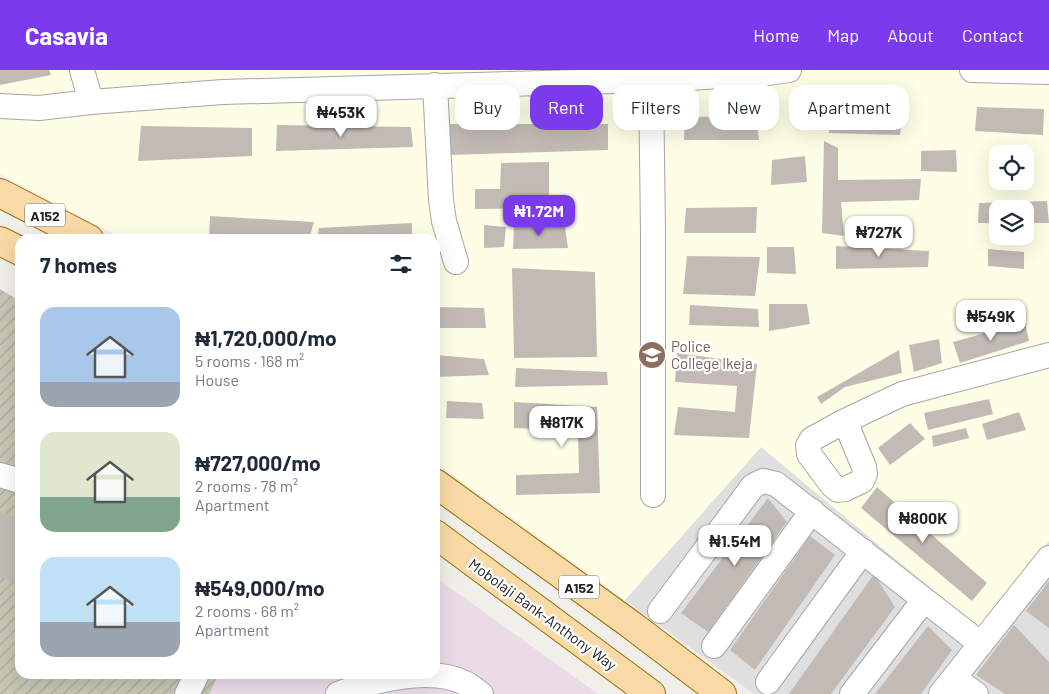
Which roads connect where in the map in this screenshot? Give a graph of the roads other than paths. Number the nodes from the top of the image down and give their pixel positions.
1 (82, 70) edge
2 (789, 70) edge
3 (972, 70) edge
4 (1049, 72) edge
5 (651, 80) junction
6 (435, 85) junction
7 (91, 102) junction
8 (0, 106) edge
9 (0, 193) edge
10 (79, 234) edge
11 (0, 241) edge
12 (15, 249) edge
13 (456, 262) dead end
14 (1049, 355) edge
15 (845, 421) dead end
16 (0, 475) edge
17 (15, 480) edge
18 (440, 487) edge
19 (653, 495) dead end
20 (812, 511) junction
21 (440, 538) edge
22 (863, 551) junction
23 (1049, 558) edge
24 (924, 600) junction
25 (660, 611) dead end
26 (981, 644) junction
27 (714, 646) dead end
28 (440, 675) edge
29 (194, 679) edge
30 (395, 679) edge
31 (768, 682) dead end
32 (947, 686) edge
33 (187, 694) edge
34 (338, 694) edge
35 (481, 694) edge
36 (651, 694) edge
37 (722, 694) edge
38 (852, 694) edge
39 (976, 694) edge

1 - 7 street
2 - 5 street
3 - 4 street
5 - 6 street
5 - 19 street
6 - 7 street
6 - 13 street
7 - 8 street
9 - 10 main road, A152
11 - 12 main road
14 - 15 street
16 - 17 street
18 - 37 main road, A152
20 - 22 street
20 - 25 street
20 - 27 street
21 - 36 main road, Mobolaji Bank-Anthony Way / A152
22 - 24 street
22 - 31 street
23 - 26 street
24 - 26 street
24 - 38 street
26 - 32 street
28 - 35 street
29 - 33 street
30 - 34 street
32 - 39 street

